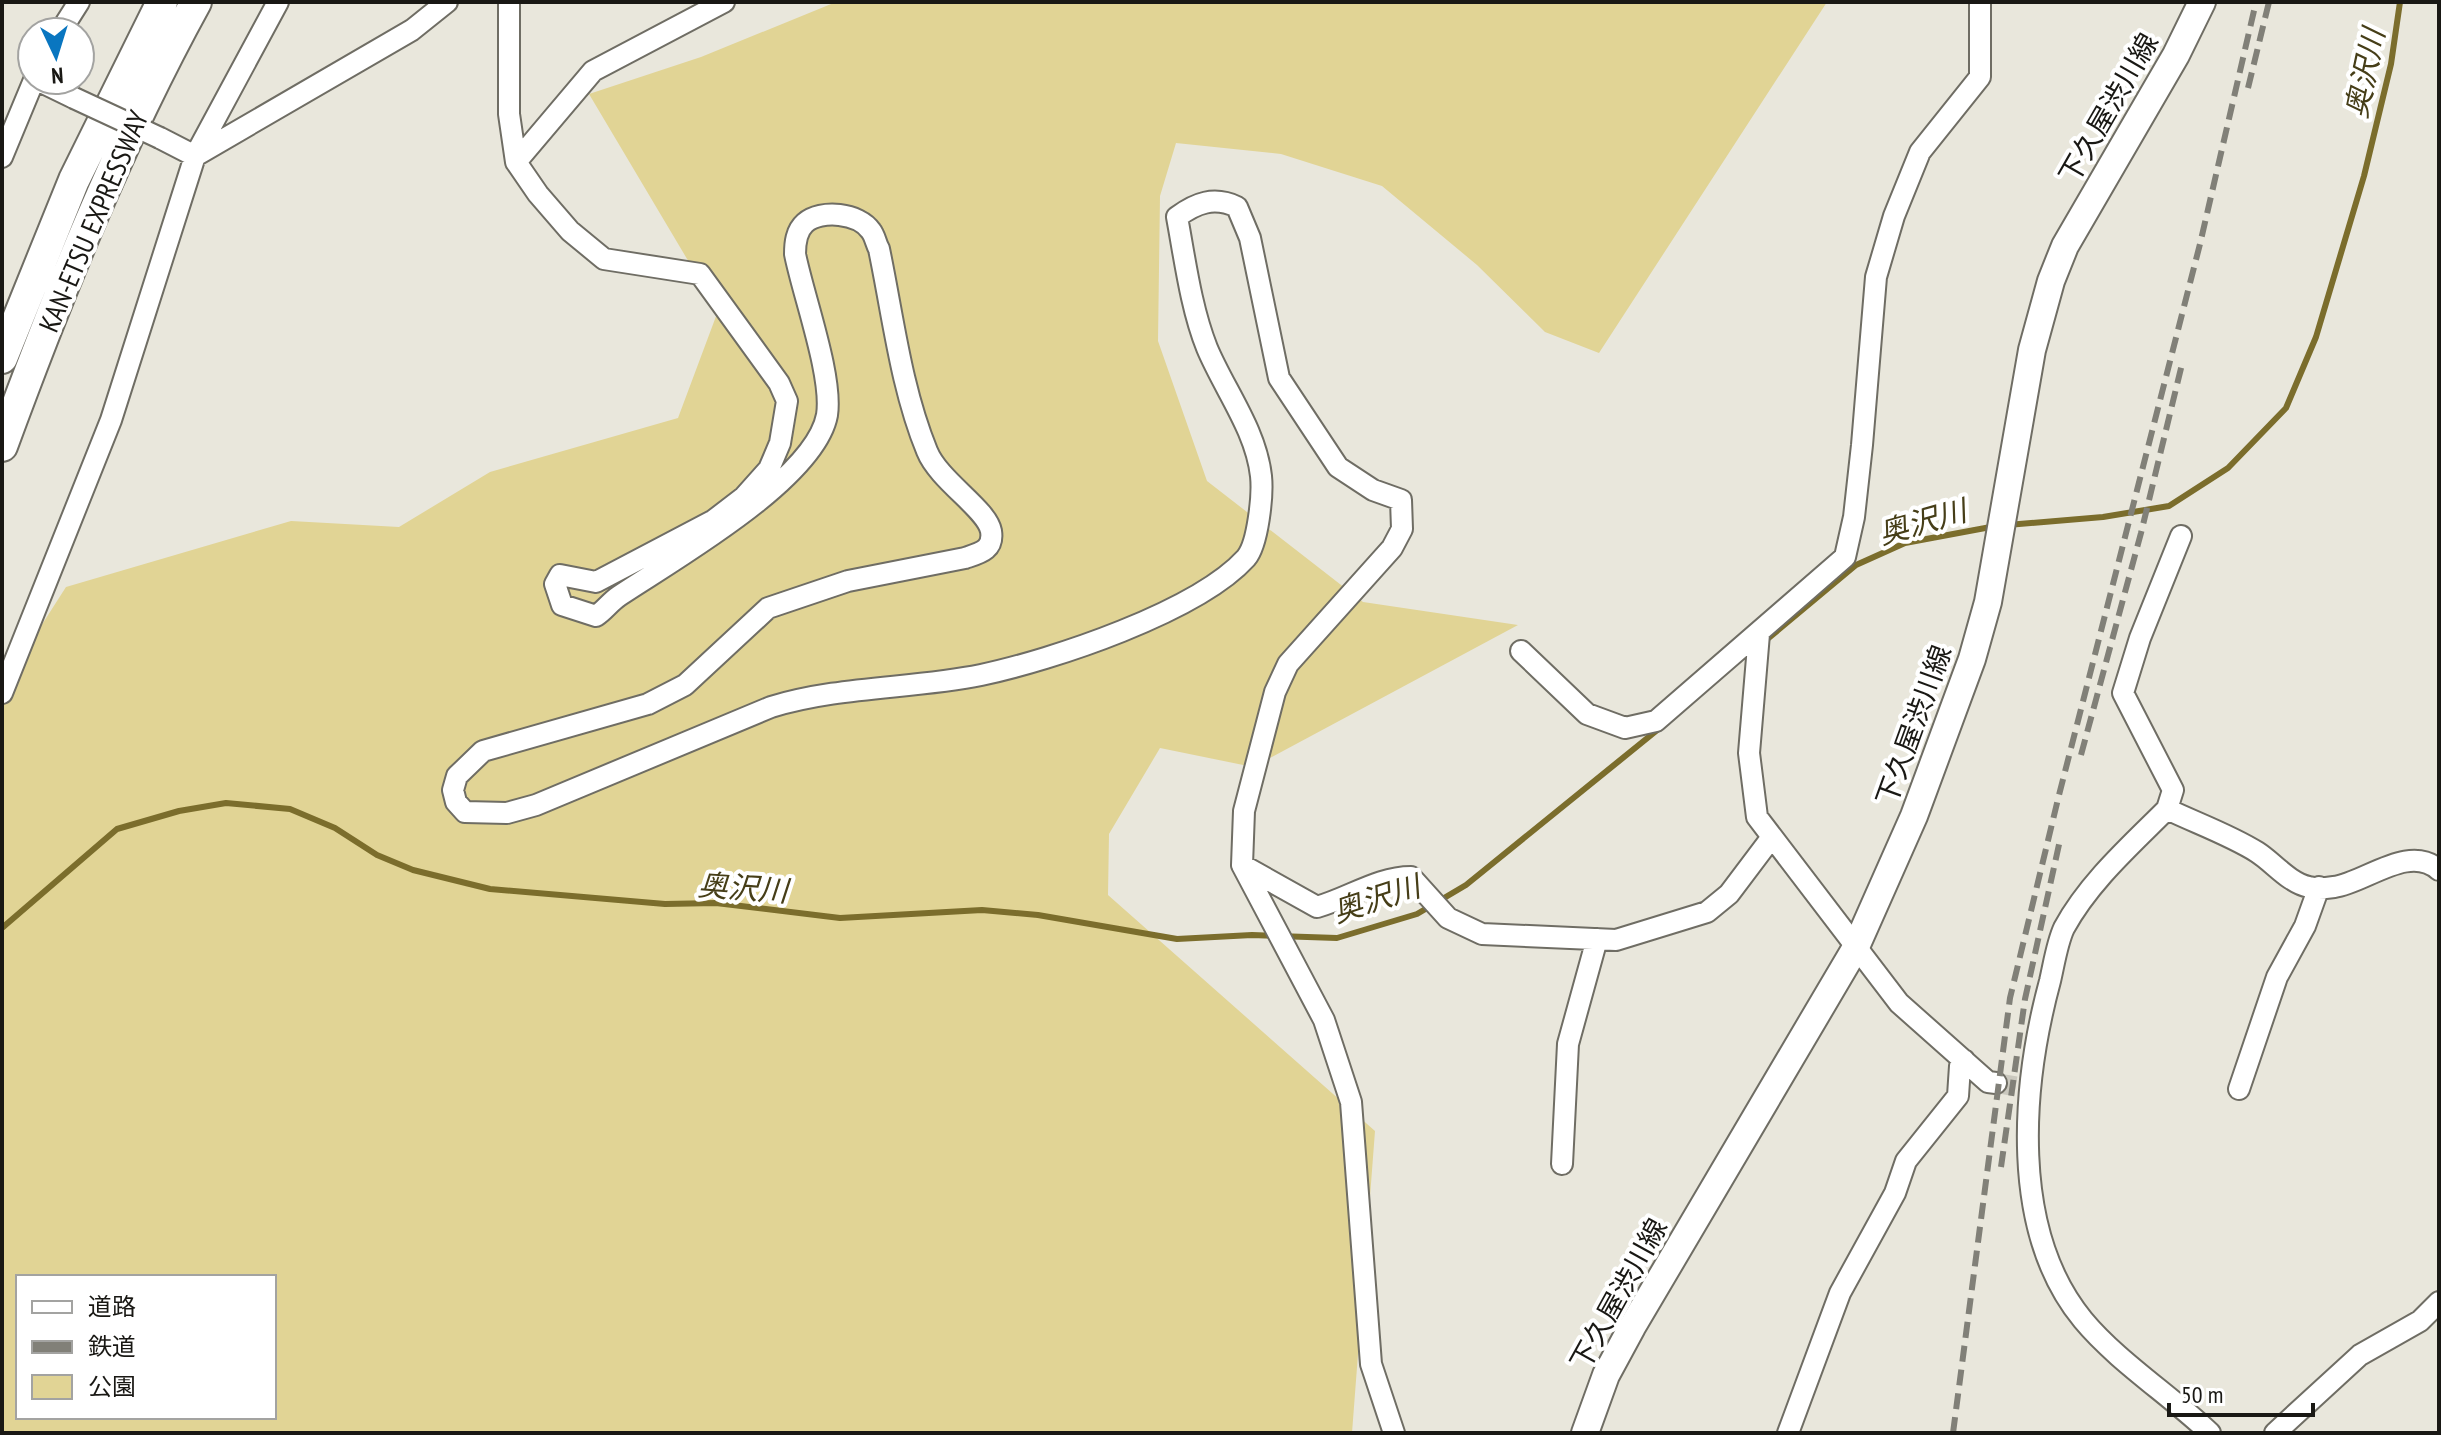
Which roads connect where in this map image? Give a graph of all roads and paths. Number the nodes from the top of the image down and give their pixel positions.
1 (162, 2) edge
2 (196, 2) edge
3 (278, 2) edge
4 (447, 2) edge
5 (509, 2) edge
6 (724, 2) edge
7 (1980, 2) edge
8 (2202, 2) edge
9 (29, 96) edge
10 (70, 96) edge
11 (195, 156) junction
12 (2, 157) edge
13 (516, 162) junction
14 (2, 358) edge
15 (2, 446) edge
16 (2181, 536) dead end
17 (1759, 634) junction
18 (1521, 651) dead end
19 (2, 693) edge
20 (2167, 809) junction
21 (1772, 837) junction
22 (1242, 865) junction
23 (2439, 870) edge
24 (2319, 887) junction
25 (1597, 939) junction
26 (1855, 949) junction
27 (1964, 1060) junction
28 (1996, 1083) tunnel mouth
29 (2239, 1089) dead end
30 (1562, 1164) dead end
31 (2439, 1302) edge
32 (1394, 1433) edge
33 (1585, 1433) edge
34 (1788, 1433) edge
35 (2210, 1433) edge
36 (2275, 1433) edge

1 - 14 highway, KAN-ETSU EXPRESSWAY
2 - 15 highway, KAN-ETSU EXPRESSWAY
3 - 11 street
4 - 11 street
5 - 13 street
6 - 13 street
7 - 17 street
8 - 26 main road, 下久屋渋川線
9 - 12 street
10 - 11 street, bridge
11 - 19 street
13 - 22 street
16 - 20 street
17 - 18 street
17 - 21 street
20 - 24 street
20 - 35 street
21 - 25 street
21 - 26 street
22 - 25 street
22 - 32 street
23 - 24 street
24 - 29 street
25 - 30 street
26 - 27 street
26 - 33 main road, 下久屋渋川線
27 - 28 street
27 - 34 street
31 - 36 street

